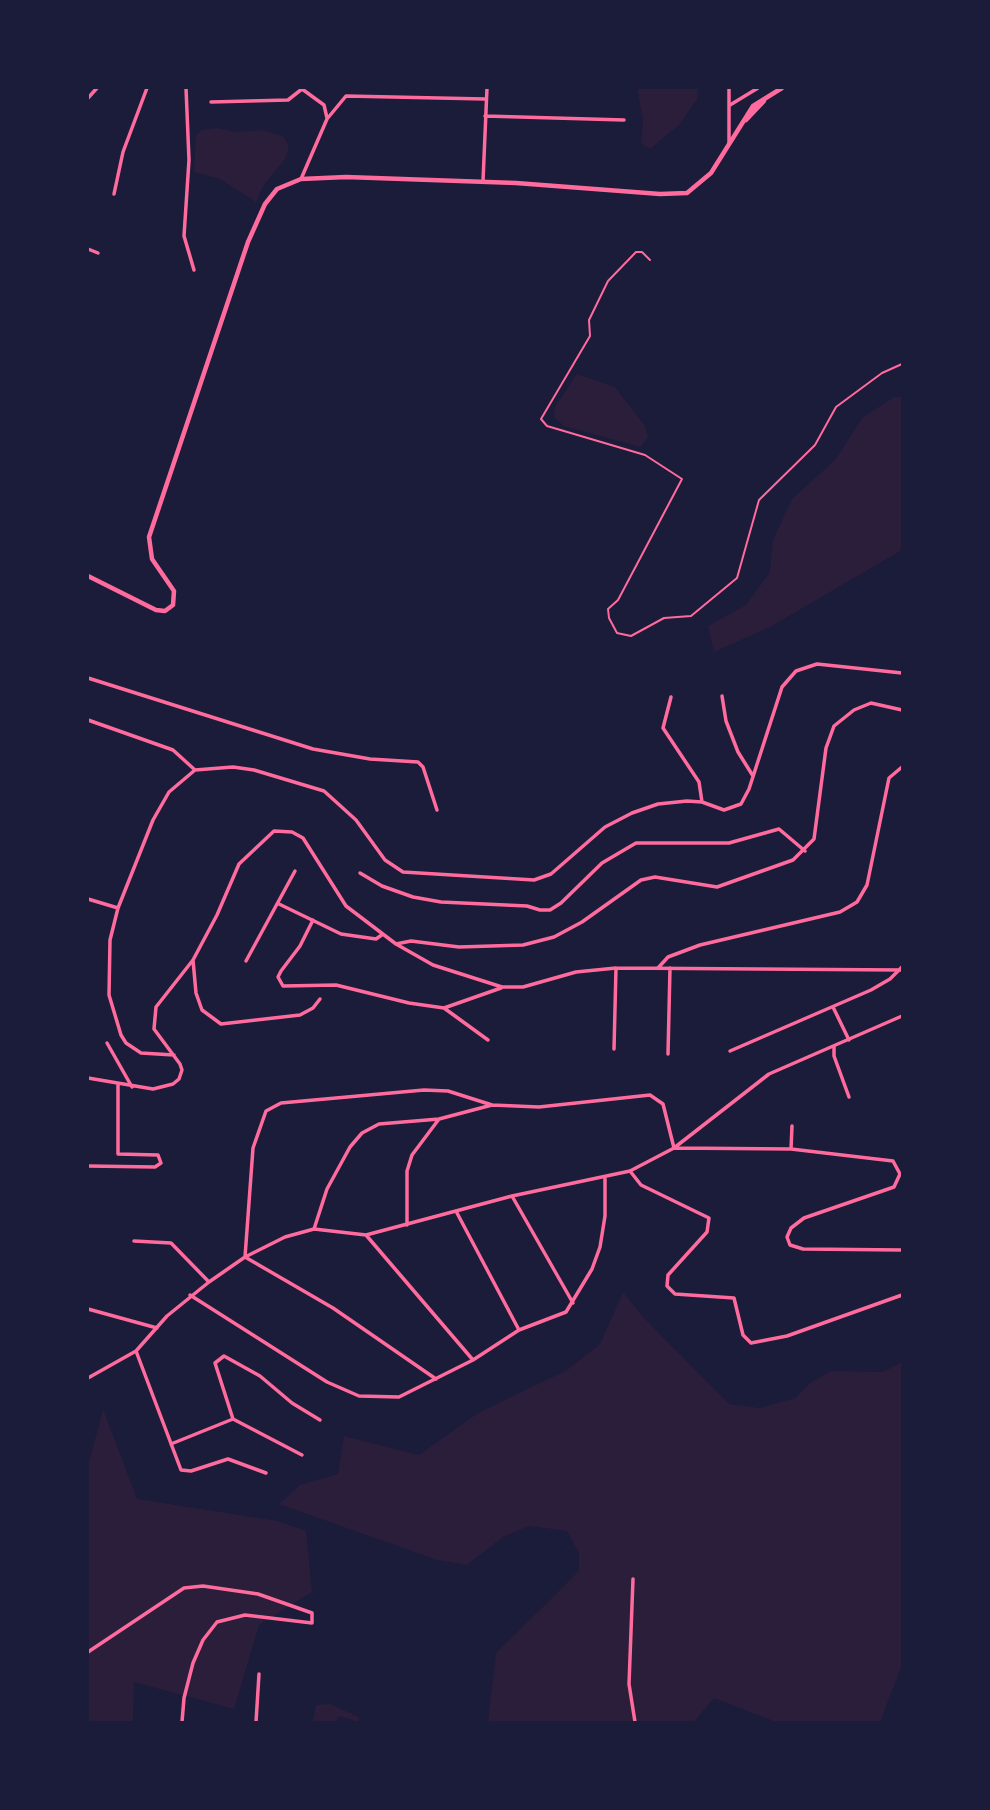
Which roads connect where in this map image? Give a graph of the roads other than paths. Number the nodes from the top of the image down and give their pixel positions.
1 (97, 88) edge
2 (147, 88) edge
3 (186, 88) edge
4 (301, 88) edge
5 (486, 88) edge
6 (729, 88) edge
7 (758, 88) edge
8 (782, 88) edge
9 (88, 98) edge
10 (485, 99) junction
11 (211, 102) dead end
12 (730, 106) junction
13 (485, 116) junction
14 (327, 119) junction
15 (624, 120) dead end
16 (729, 146) junction
17 (301, 179) junction
18 (483, 181) junction
19 (114, 194) dead end
20 (88, 249) edge
21 (98, 253) dead end
22 (650, 260) dead end
23 (194, 270) dead end
24 (902, 364) edge
25 (88, 576) edge
26 (902, 673) edge
27 (88, 678) edge
28 (722, 696) dead end
29 (671, 697) dead end
30 (902, 710) edge
31 (88, 720) edge
32 (902, 767) edge
33 (195, 770) junction
34 (753, 776) junction
35 (702, 802) junction
36 (437, 810) dead end
37 (805, 851) junction
38 (295, 871) dead end
39 (360, 873) dead end
40 (88, 899) edge
41 (279, 904) junction
42 (118, 908) junction
43 (313, 920) junction
44 (383, 934) junction
45 (396, 944) junction
46 (193, 960) junction
47 (246, 961) dead end
48 (616, 968) junction
49 (658, 968) junction
50 (670, 968) junction
51 (902, 969) edge
52 (502, 987) junction
53 (320, 999) dead end
54 (833, 1007) junction
55 (444, 1009) junction
56 (902, 1016) edge
57 (488, 1040) dead end
58 (849, 1040) junction
59 (107, 1043) dead end
60 (834, 1047) junction
61 (614, 1049) dead end
62 (730, 1051) dead end
63 (668, 1054) dead end
64 (174, 1055) junction
65 (88, 1077) edge
66 (118, 1084) junction
67 (132, 1087) junction
68 (849, 1097) dead end
69 (492, 1105) junction
70 (439, 1119) junction
71 (792, 1126) dead end
72 (674, 1148) junction
73 (790, 1149) junction
74 (88, 1166) edge
75 (630, 1171) junction
76 (605, 1179) junction
77 (512, 1196) junction
78 (457, 1213) junction
79 (407, 1226) junction
80 (314, 1230) junction
81 (366, 1235) junction
82 (134, 1241) dead end
83 (902, 1251) edge
84 (245, 1257) junction
85 (209, 1282) junction
86 (190, 1295) junction
87 (902, 1295) edge
88 (573, 1303) junction
89 (88, 1309) edge
90 (157, 1328) junction
91 (519, 1330) junction
92 (136, 1352) junction
93 (473, 1360) junction
94 (88, 1378) edge
95 (436, 1379) junction
96 (233, 1419) junction
97 (320, 1420) dead end
98 (171, 1444) junction
99 (302, 1455) dead end
100 (266, 1473) dead end
101 (633, 1579) dead end
102 (88, 1652) edge
103 (259, 1674) dead end
104 (182, 1723) edge
105 (256, 1723) edge
106 (635, 1723) edge

1 - 9 street
2 - 19 street
3 - 23 street
4 - 11 street
4 - 14 street
5 - 10 street
6 - 12 street
7 - 12 street
8 - 16 street
10 - 13 street
10 - 14 street
12 - 16 street
13 - 15 street
13 - 18 street
14 - 17 street
16 - 18 street
17 - 18 street
17 - 25 street
20 - 21 street
22 - 24 lane
26 - 34 street
27 - 36 street
28 - 34 street
29 - 35 street
30 - 37 street
31 - 33 street
32 - 49 street
33 - 35 street
33 - 42 street
34 - 35 street
37 - 39 street
37 - 45 street
38 - 41 street
40 - 42 street
41 - 43 street
41 - 47 street
42 - 64 street
43 - 44 street
43 - 55 street
44 - 45 street
44 - 46 street
45 - 52 street
46 - 53 street
46 - 64 street
48 - 49 street
48 - 52 street
48 - 61 street
49 - 50 street
50 - 51 street
50 - 63 street
51 - 54 street
52 - 55 street
54 - 58 street
54 - 62 street
55 - 57 street
56 - 58 street
58 - 60 street
59 - 67 street
60 - 68 street
60 - 72 street
64 - 67 street
65 - 66 street
66 - 67 street
66 - 74 street
69 - 70 street
69 - 72 street
69 - 84 street
70 - 79 street
70 - 80 street
71 - 73 street
72 - 73 street
72 - 75 street
73 - 83 street
75 - 76 street
75 - 87 street
76 - 77 street
76 - 88 street
77 - 78 street
77 - 88 street
78 - 79 street
78 - 91 street
79 - 81 street
80 - 81 street
80 - 84 street
81 - 93 street
82 - 85 street
84 - 85 street
84 - 95 street
85 - 86 street
86 - 90 street
86 - 95 street
88 - 91 street
89 - 90 street
90 - 92 street
91 - 93 street
92 - 94 street
92 - 98 street
93 - 95 street
96 - 97 street
96 - 98 street
96 - 99 street
98 - 100 street
101 - 106 street
102 - 104 street
103 - 105 street

